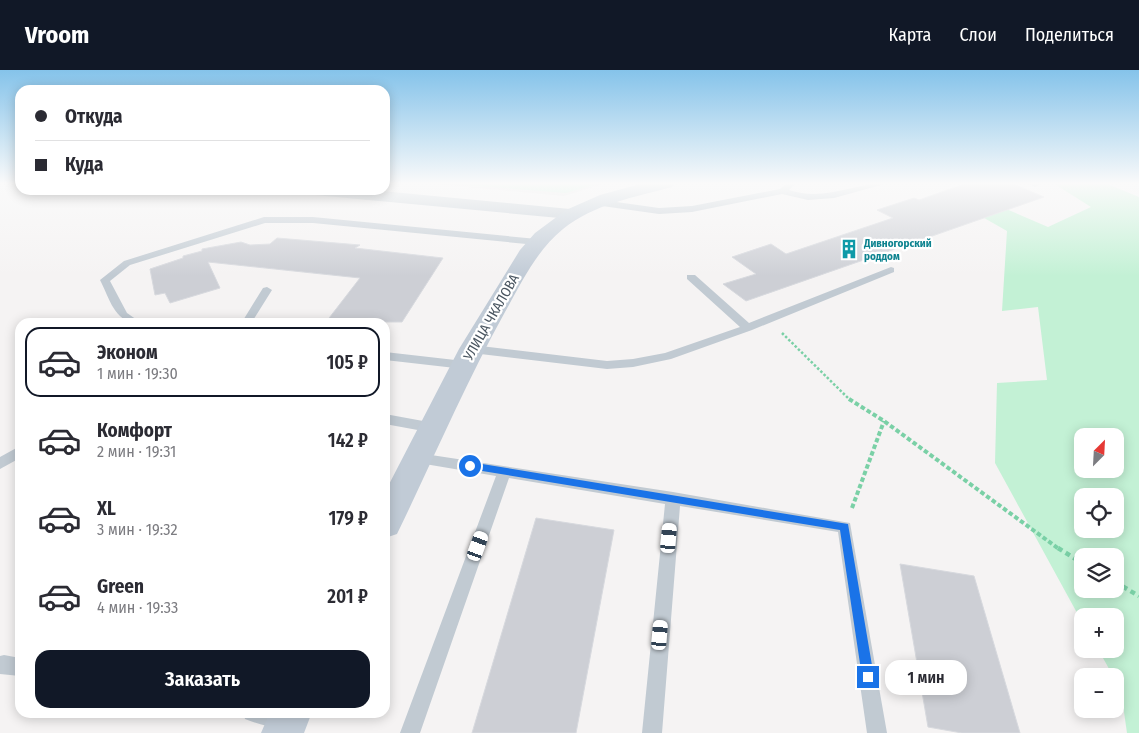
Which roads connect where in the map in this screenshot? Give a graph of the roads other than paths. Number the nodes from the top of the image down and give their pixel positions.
1 (570, 214) edge
2 (537, 242) junction
3 (891, 270) dead end
4 (692, 277) dead end
5 (267, 290) dead end
6 (128, 318) edge
7 (250, 318) edge
8 (748, 328) junction
9 (390, 356) edge
10 (468, 357) junction
11 (390, 420) edge
12 (434, 428) junction
13 (15, 454) edge
14 (418, 458) junction
15 (0, 464) edge
16 (505, 471) junction
17 (673, 498) junction
18 (390, 514) edge
19 (0, 666) edge
20 (15, 666) edge
21 (410, 733) edge
22 (652, 733) edge
23 (877, 733) edge

1 - 2 main road, УЛИЦА ЧКАЛОВА
2 - 6 lane
2 - 10 main road, УЛИЦА ЧКАЛОВА
3 - 8 lane
4 - 8 lane
5 - 7 lane
8 - 10 lane
9 - 10 lane
10 - 12 main road, УЛИЦА ЧКАЛОВА
11 - 12 lane
12 - 14 main road, УЛИЦА ЧКАЛОВА
13 - 15 lane
14 - 16 lane
14 - 18 main road, УЛИЦА ЧКАЛОВА
16 - 17 lane
16 - 21 lane
17 - 22 lane
17 - 23 lane
19 - 20 lane

